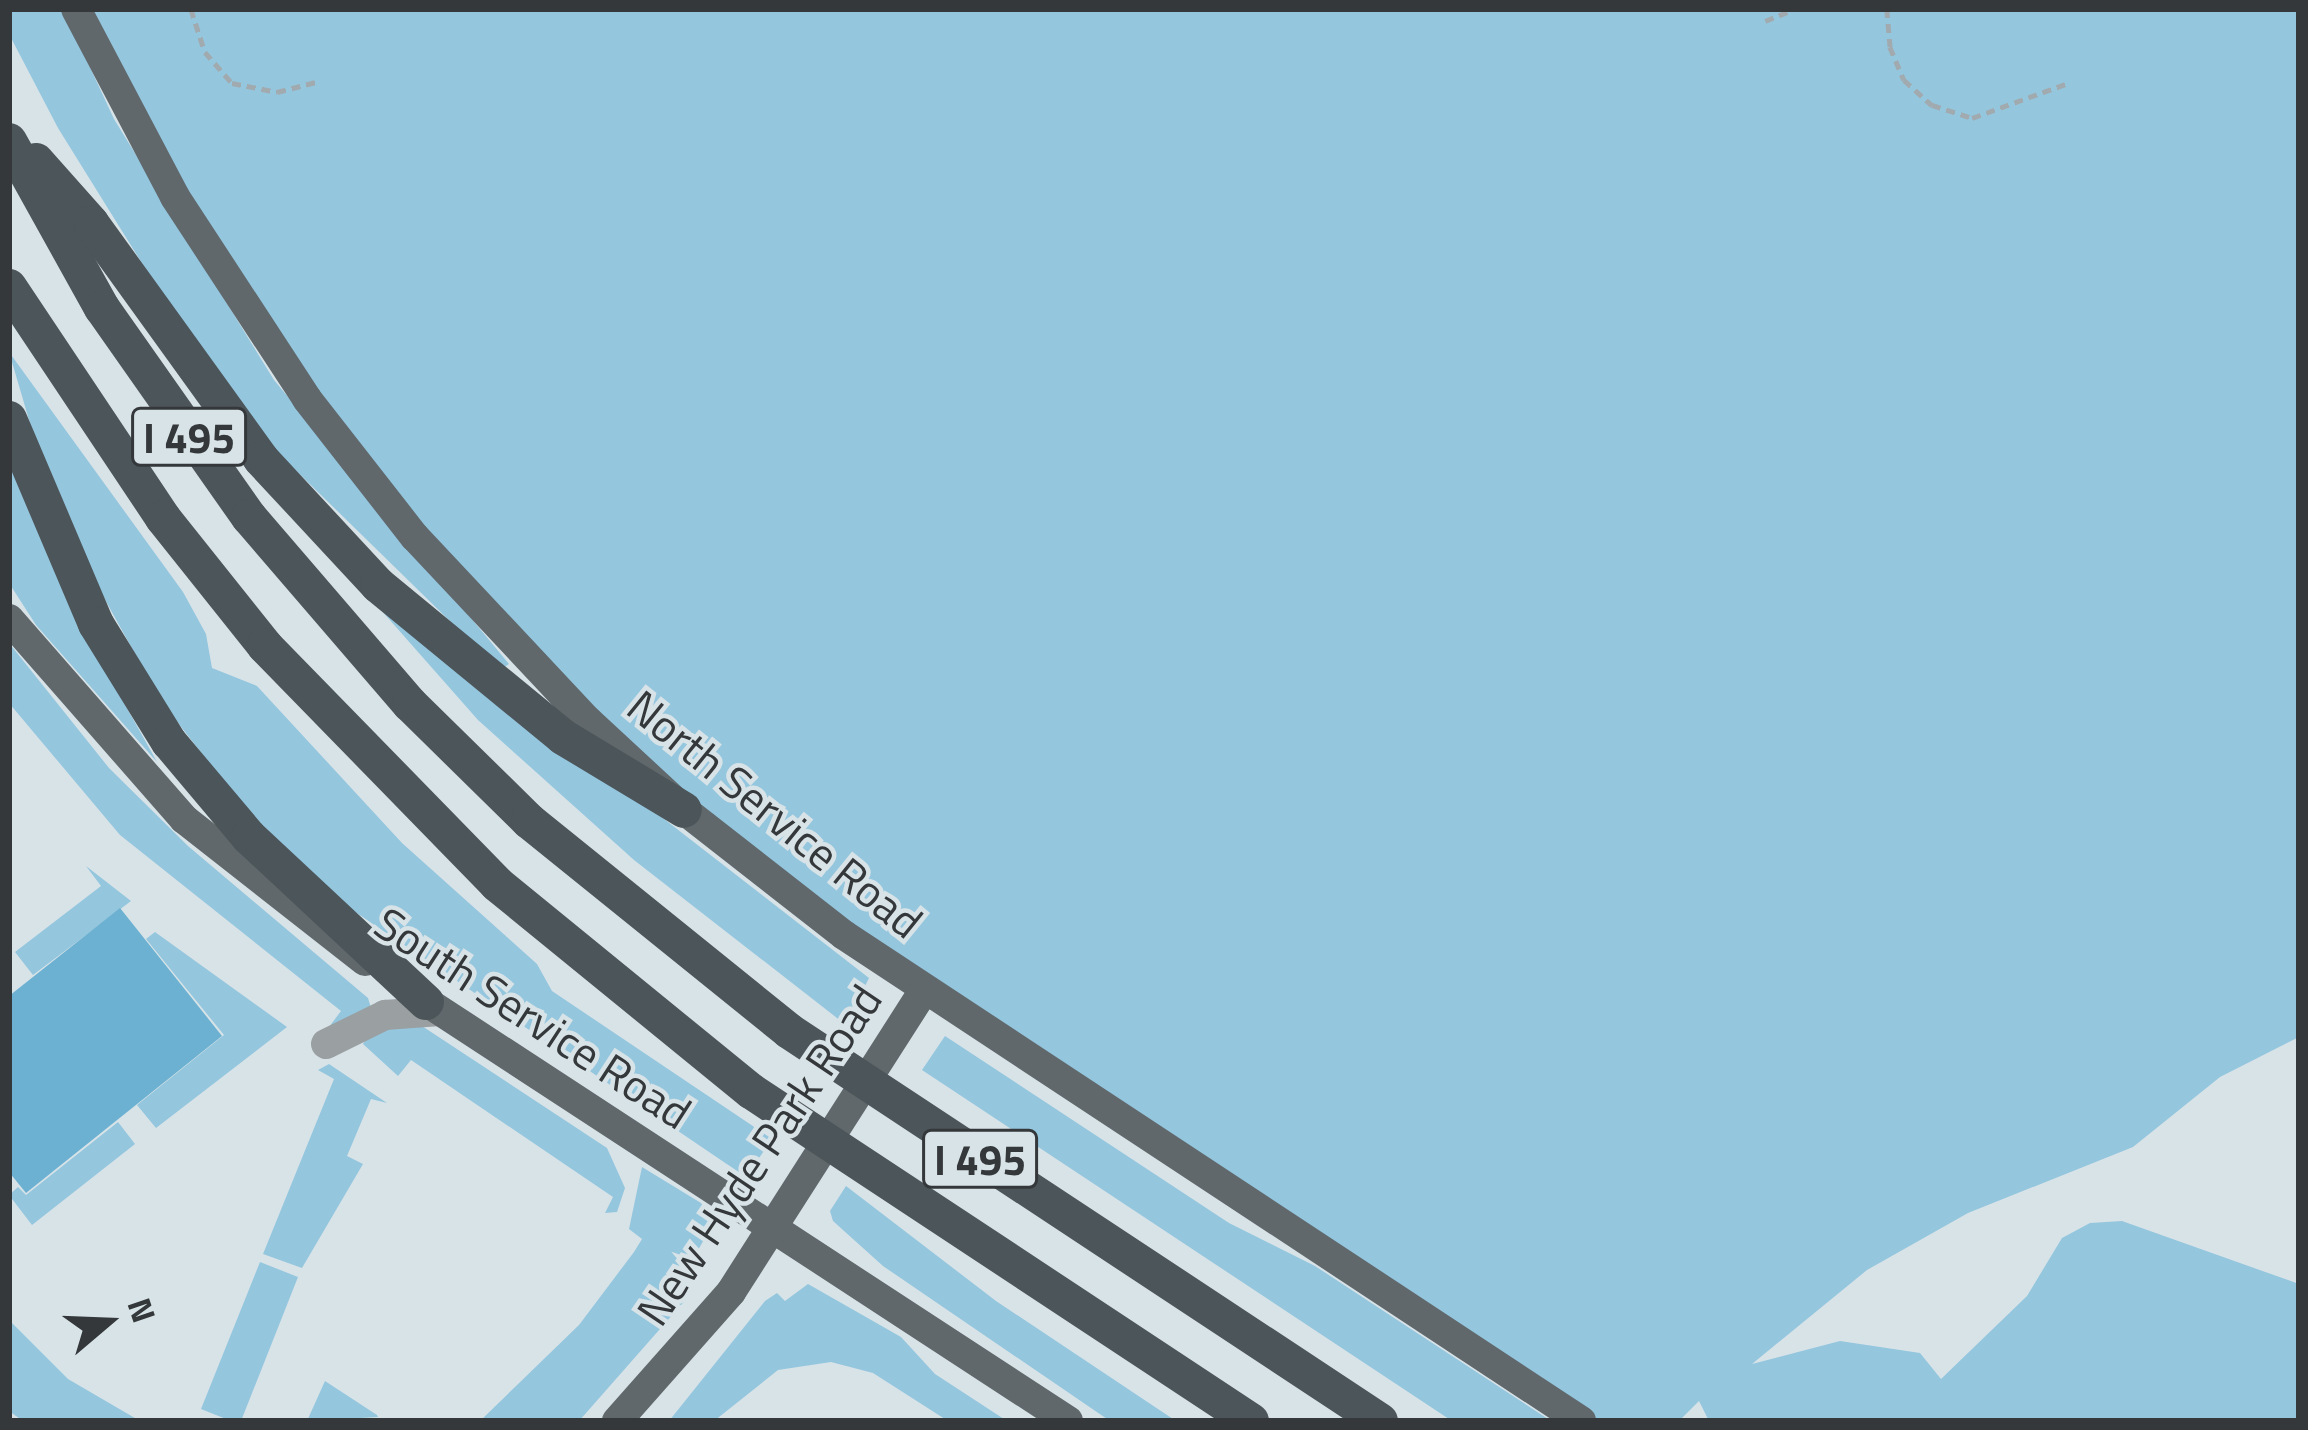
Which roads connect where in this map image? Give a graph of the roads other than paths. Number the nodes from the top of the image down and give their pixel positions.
1 (76, 9) edge
2 (9, 132) edge
3 (9, 141) edge
4 (9, 287) edge
5 (9, 419) edge
6 (9, 619) edge
7 (684, 810) junction
8 (924, 990) junction
9 (433, 1006) junction
10 (326, 1045) dead end
11 (775, 1224) junction
12 (617, 1421) edge
13 (1068, 1421) edge
14 (1251, 1421) edge
15 (1380, 1421) edge
16 (1582, 1421) edge

1 - 7 main road, North Service Road
2 - 7 highway
3 - 15 highway, I 495
4 - 14 highway, I 495
5 - 9 highway
6 - 9 main road, South Service Road
7 - 8 main road, North Service Road
8 - 11 main road, New Hyde Park Road
8 - 16 main road, North Service Road
9 - 10 lane
9 - 11 main road, South Service Road
11 - 12 main road, New Hyde Park Road
11 - 13 main road, South Service Road

